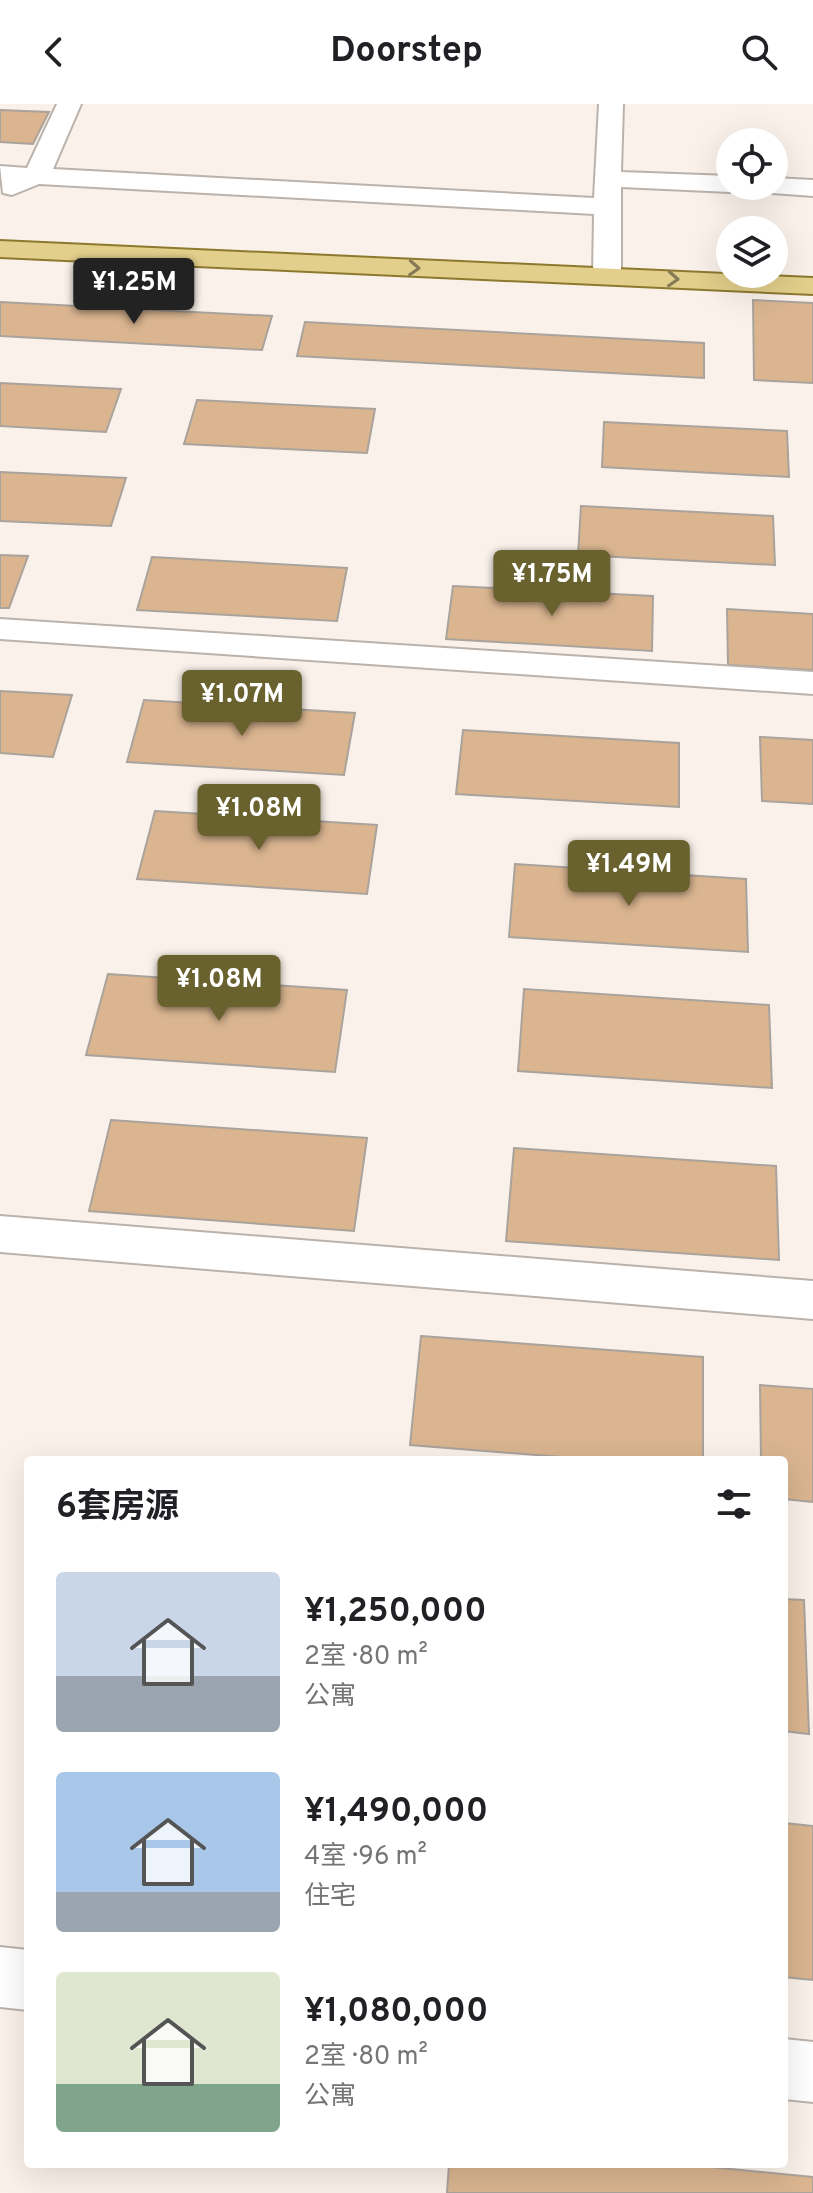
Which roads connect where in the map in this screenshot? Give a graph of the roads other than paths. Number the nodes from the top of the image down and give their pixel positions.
1 (69, 104) edge
2 (611, 104) edge
3 (0, 174) edge
4 (37, 175) junction
5 (608, 179) junction
6 (716, 183) edge
7 (788, 187) edge
8 (813, 188) edge
9 (0, 193) edge
10 (607, 207) junction
11 (0, 233) edge
12 (0, 249) edge
13 (716, 260) edge
14 (788, 262) edge
15 (813, 263) edge
16 (607, 265) junction
17 (813, 286) edge
18 (0, 629) edge
19 (813, 683) edge
20 (0, 1234) edge
21 (813, 1300) edge
22 (0, 1977) edge
23 (24, 1980) edge
24 (788, 2069) edge
25 (813, 2072) edge

1 - 4 street
2 - 5 street
3 - 4 street
4 - 9 street
4 - 10 street
5 - 6 street
5 - 10 street
7 - 8 street
10 - 16 street
11 - 16 main road
12 -> 16 main road
13 - 16 main road
14 - 15 main road
16 -> 17 main road
18 - 19 street
20 - 21 street
22 - 23 street
24 - 25 street

